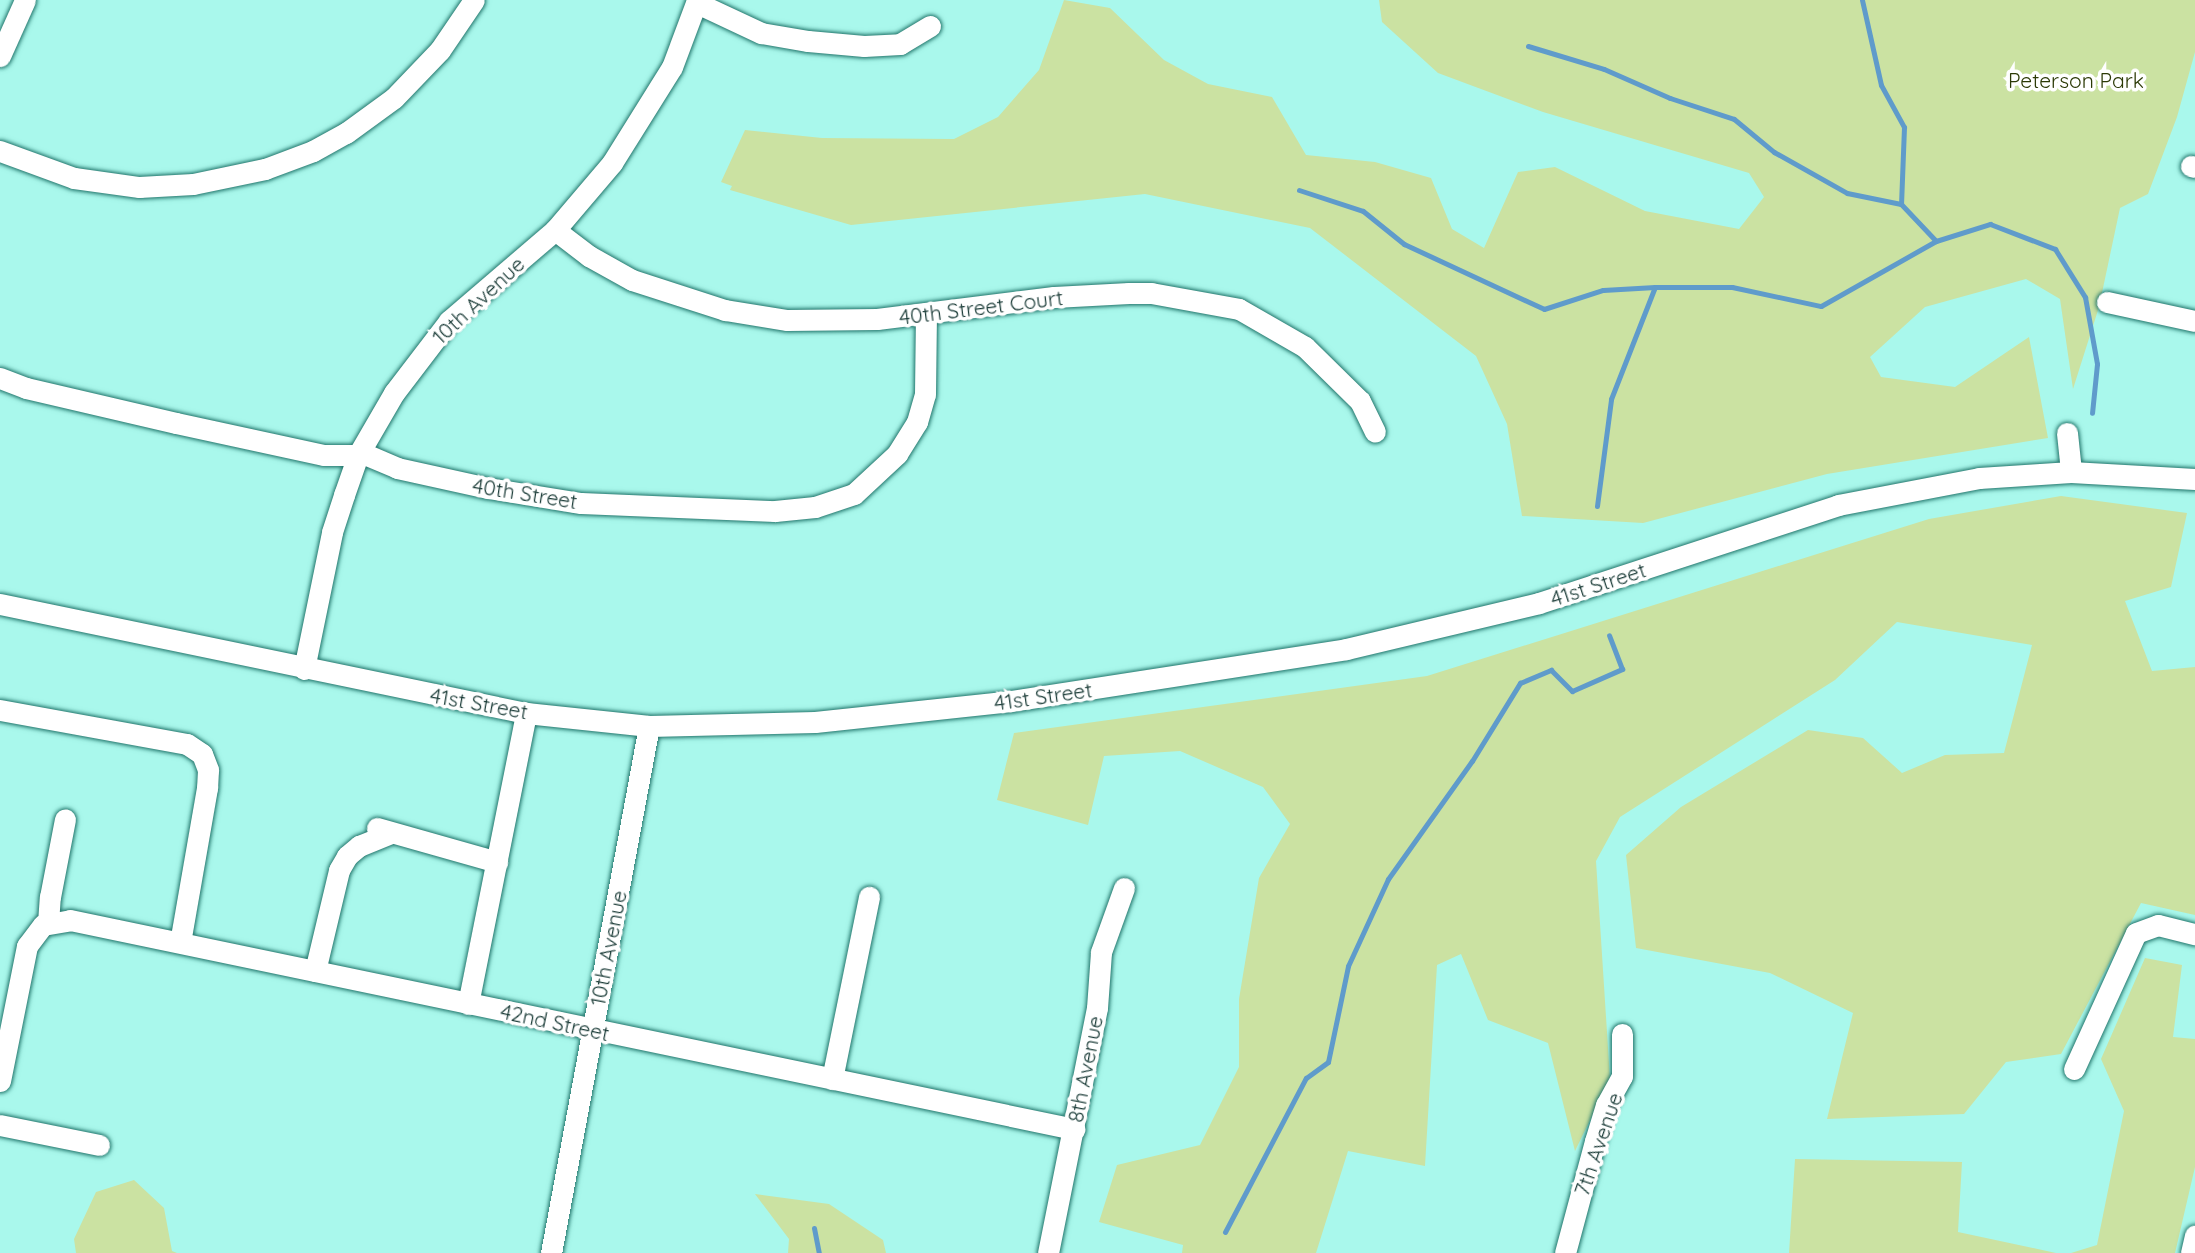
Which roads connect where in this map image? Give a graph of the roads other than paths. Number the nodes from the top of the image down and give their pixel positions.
1 (24, 0) edge
2 (474, 0) edge
3 (697, 2) edge
4 (930, 26) dead end
5 (0, 55) edge
6 (0, 151) edge
7 (555, 230) junction
8 (2107, 302) dead end
9 (926, 313) junction
10 (2195, 321) edge
11 (0, 379) edge
12 (1375, 432) dead end
13 (2067, 433) dead end
14 (358, 455) junction
15 (2071, 472) junction
16 (2195, 478) edge
17 (0, 604) edge
18 (304, 669) junction
19 (0, 710) edge
20 (526, 713) junction
21 (649, 726) junction
22 (65, 819) dead end
23 (497, 862) junction
24 (1125, 888) dead end
25 (869, 897) dead end
26 (44, 925) junction
27 (2195, 934) edge
28 (180, 943) junction
29 (315, 971) junction
30 (468, 1004) junction
31 (592, 1030) junction
32 (1622, 1034) dead end
33 (2074, 1069) dead end
34 (832, 1079) junction
35 (0, 1081) edge
36 (0, 1125) edge
37 (1073, 1129) junction
38 (99, 1145) dead end
39 (2195, 1237) edge
40 (551, 1253) edge
41 (1048, 1253) edge
42 (1565, 1253) edge
43 (2191, 1253) edge

1 - 5 street
2 - 6 street
3 - 4 street
3 - 7 street, 10th Avenue
7 - 9 street, 40th Street Court
7 - 14 street, 10th Avenue
8 - 10 street
9 - 12 street, 40th Street Court
9 - 14 street, 40th Street
11 - 14 street, 40th Street
13 - 15 street
14 - 18 street, 10th Avenue
15 - 16 street, 41st Street
15 - 21 street, 41st Street
17 - 18 street, 41st Street
18 - 20 street, 41st Street
19 - 28 street
20 - 21 street, 41st Street
20 - 23 street
21 - 31 street, 10th Avenue
22 - 26 street
23 - 29 street
23 - 30 street
24 - 37 street, 8th Avenue
25 - 34 street
26 - 28 street, 42nd Street
26 - 35 street
27 - 33 street
28 - 29 street, 42nd Street
29 - 30 street, 42nd Street
30 - 31 street, 42nd Street
31 - 34 street, 42nd Street
31 - 40 street, 10th Avenue
32 - 42 street, 7th Avenue
34 - 37 street, 42nd Street
36 - 38 street
37 - 41 street, 8th Avenue
39 - 43 street

